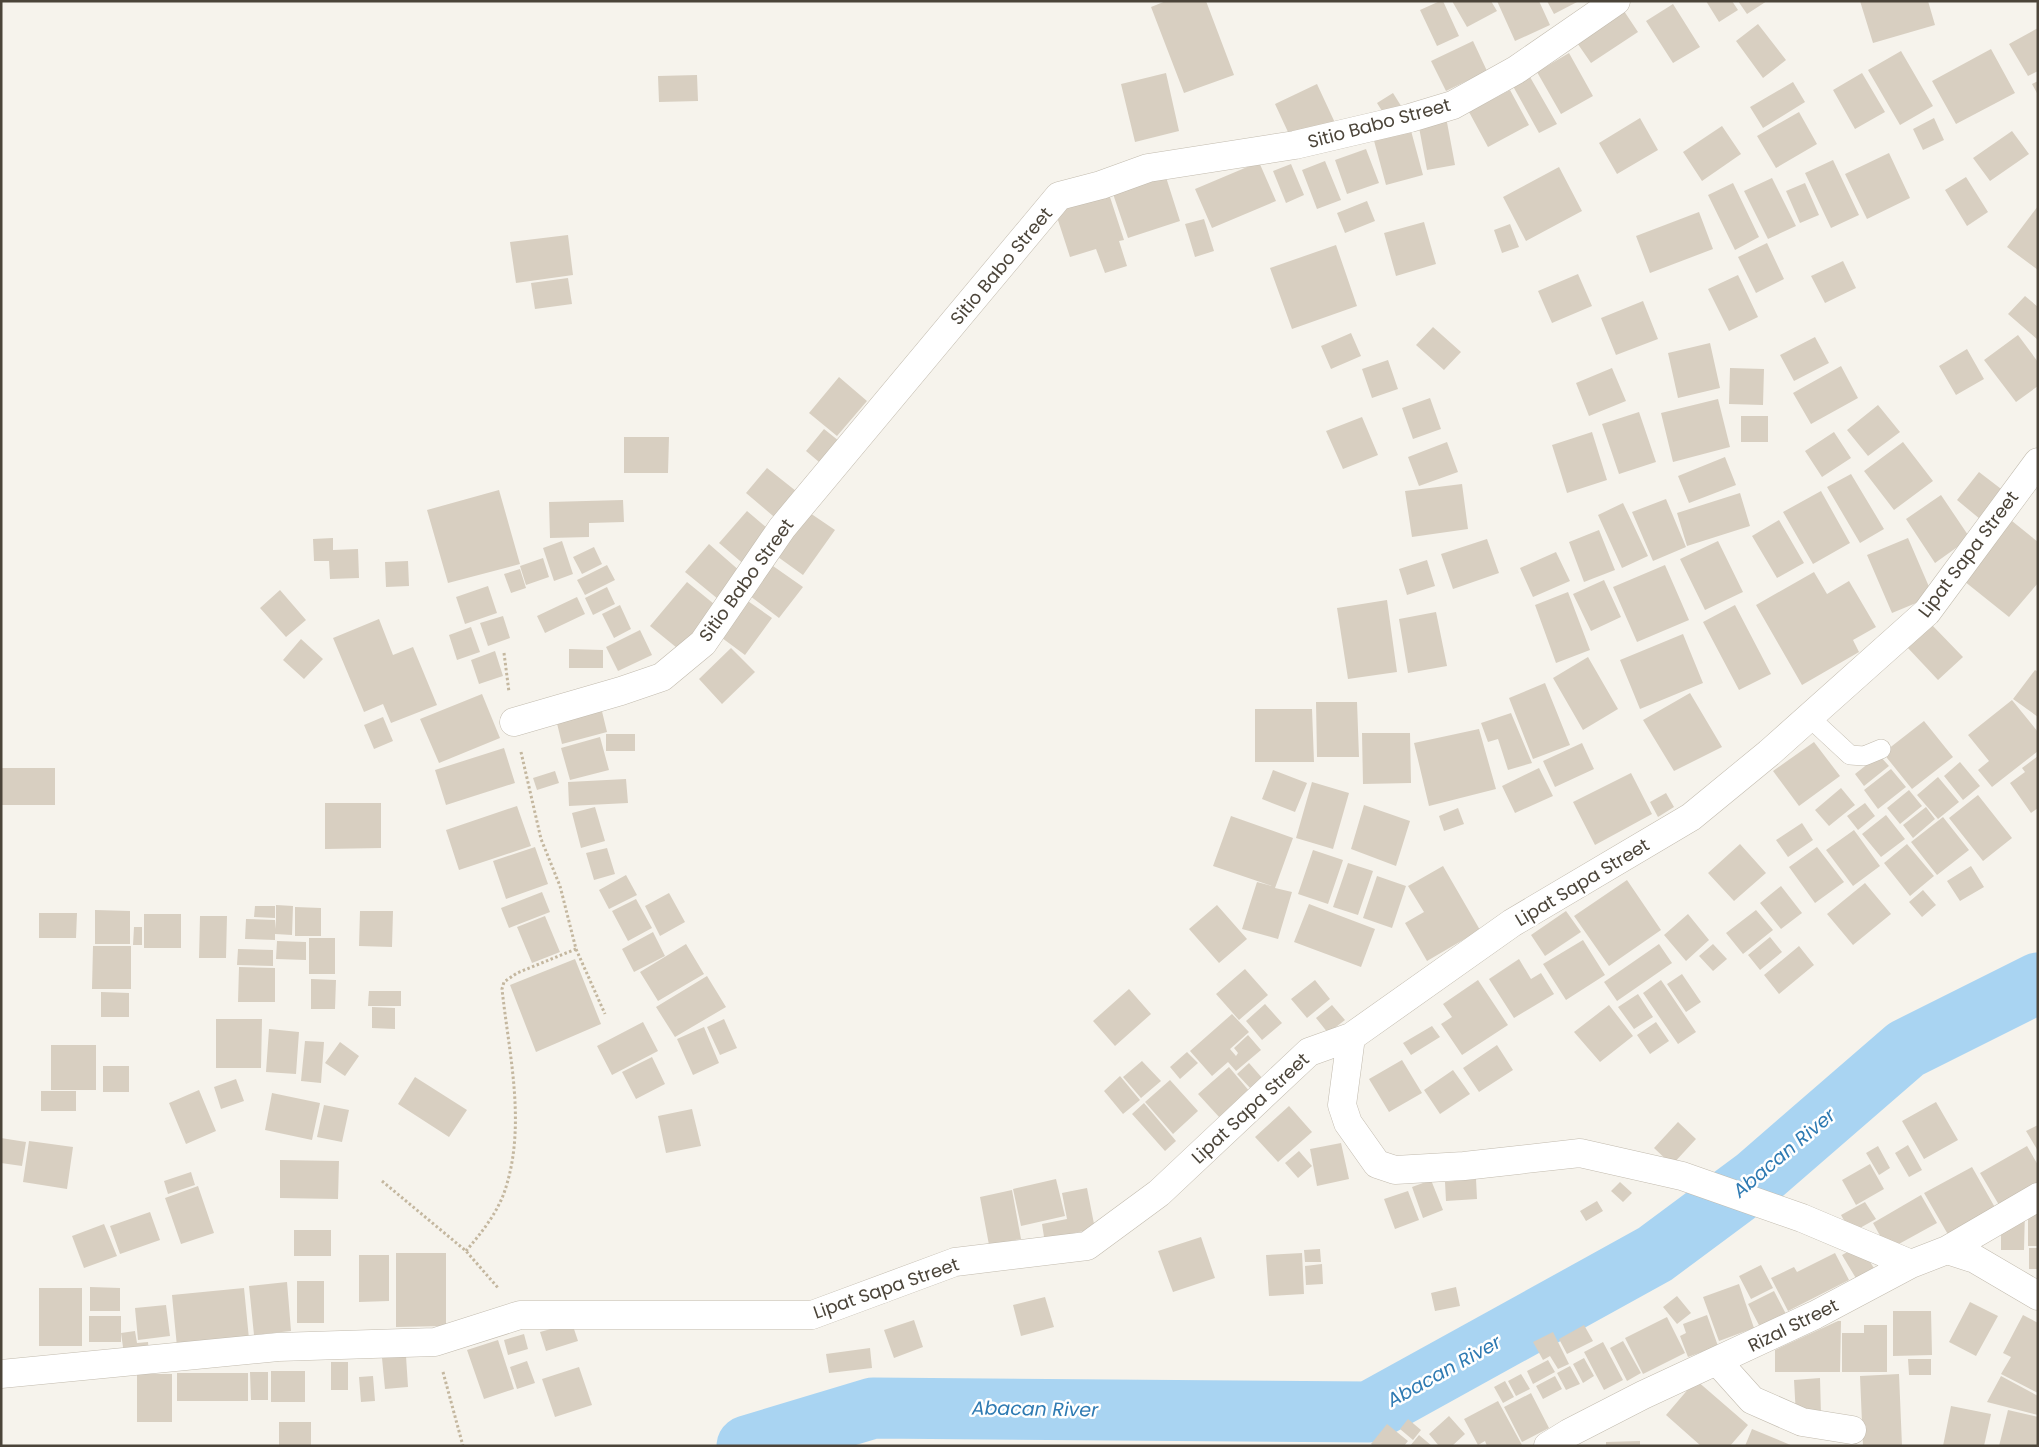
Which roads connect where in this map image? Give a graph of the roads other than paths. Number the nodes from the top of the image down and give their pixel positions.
1 (1616, 1) edge
2 (2038, 462) edge
3 (1809, 717) junction
4 (514, 722) road end
5 (1881, 750) dead end
6 (1351, 1037) junction
7 (2038, 1197) edge
8 (1947, 1250) junction
9 (1911, 1264) junction
10 (2038, 1296) edge
11 (1717, 1362) junction
12 (1, 1374) edge
13 (1852, 1430) dead end
14 (1548, 1446) edge

1 - 4 street, Sitio Babo Street
2 - 3 street, Lipat Sapa Street
3 - 5 lane
3 - 6 street, Lipat Sapa Street
6 - 9 street
6 - 12 street, Lipat Sapa Street
7 - 8 street, Rizal Street
8 - 9 street, Rizal Street
8 - 10 street
9 - 11 street, Rizal Street
11 - 13 street
11 - 14 street, Rizal Street

